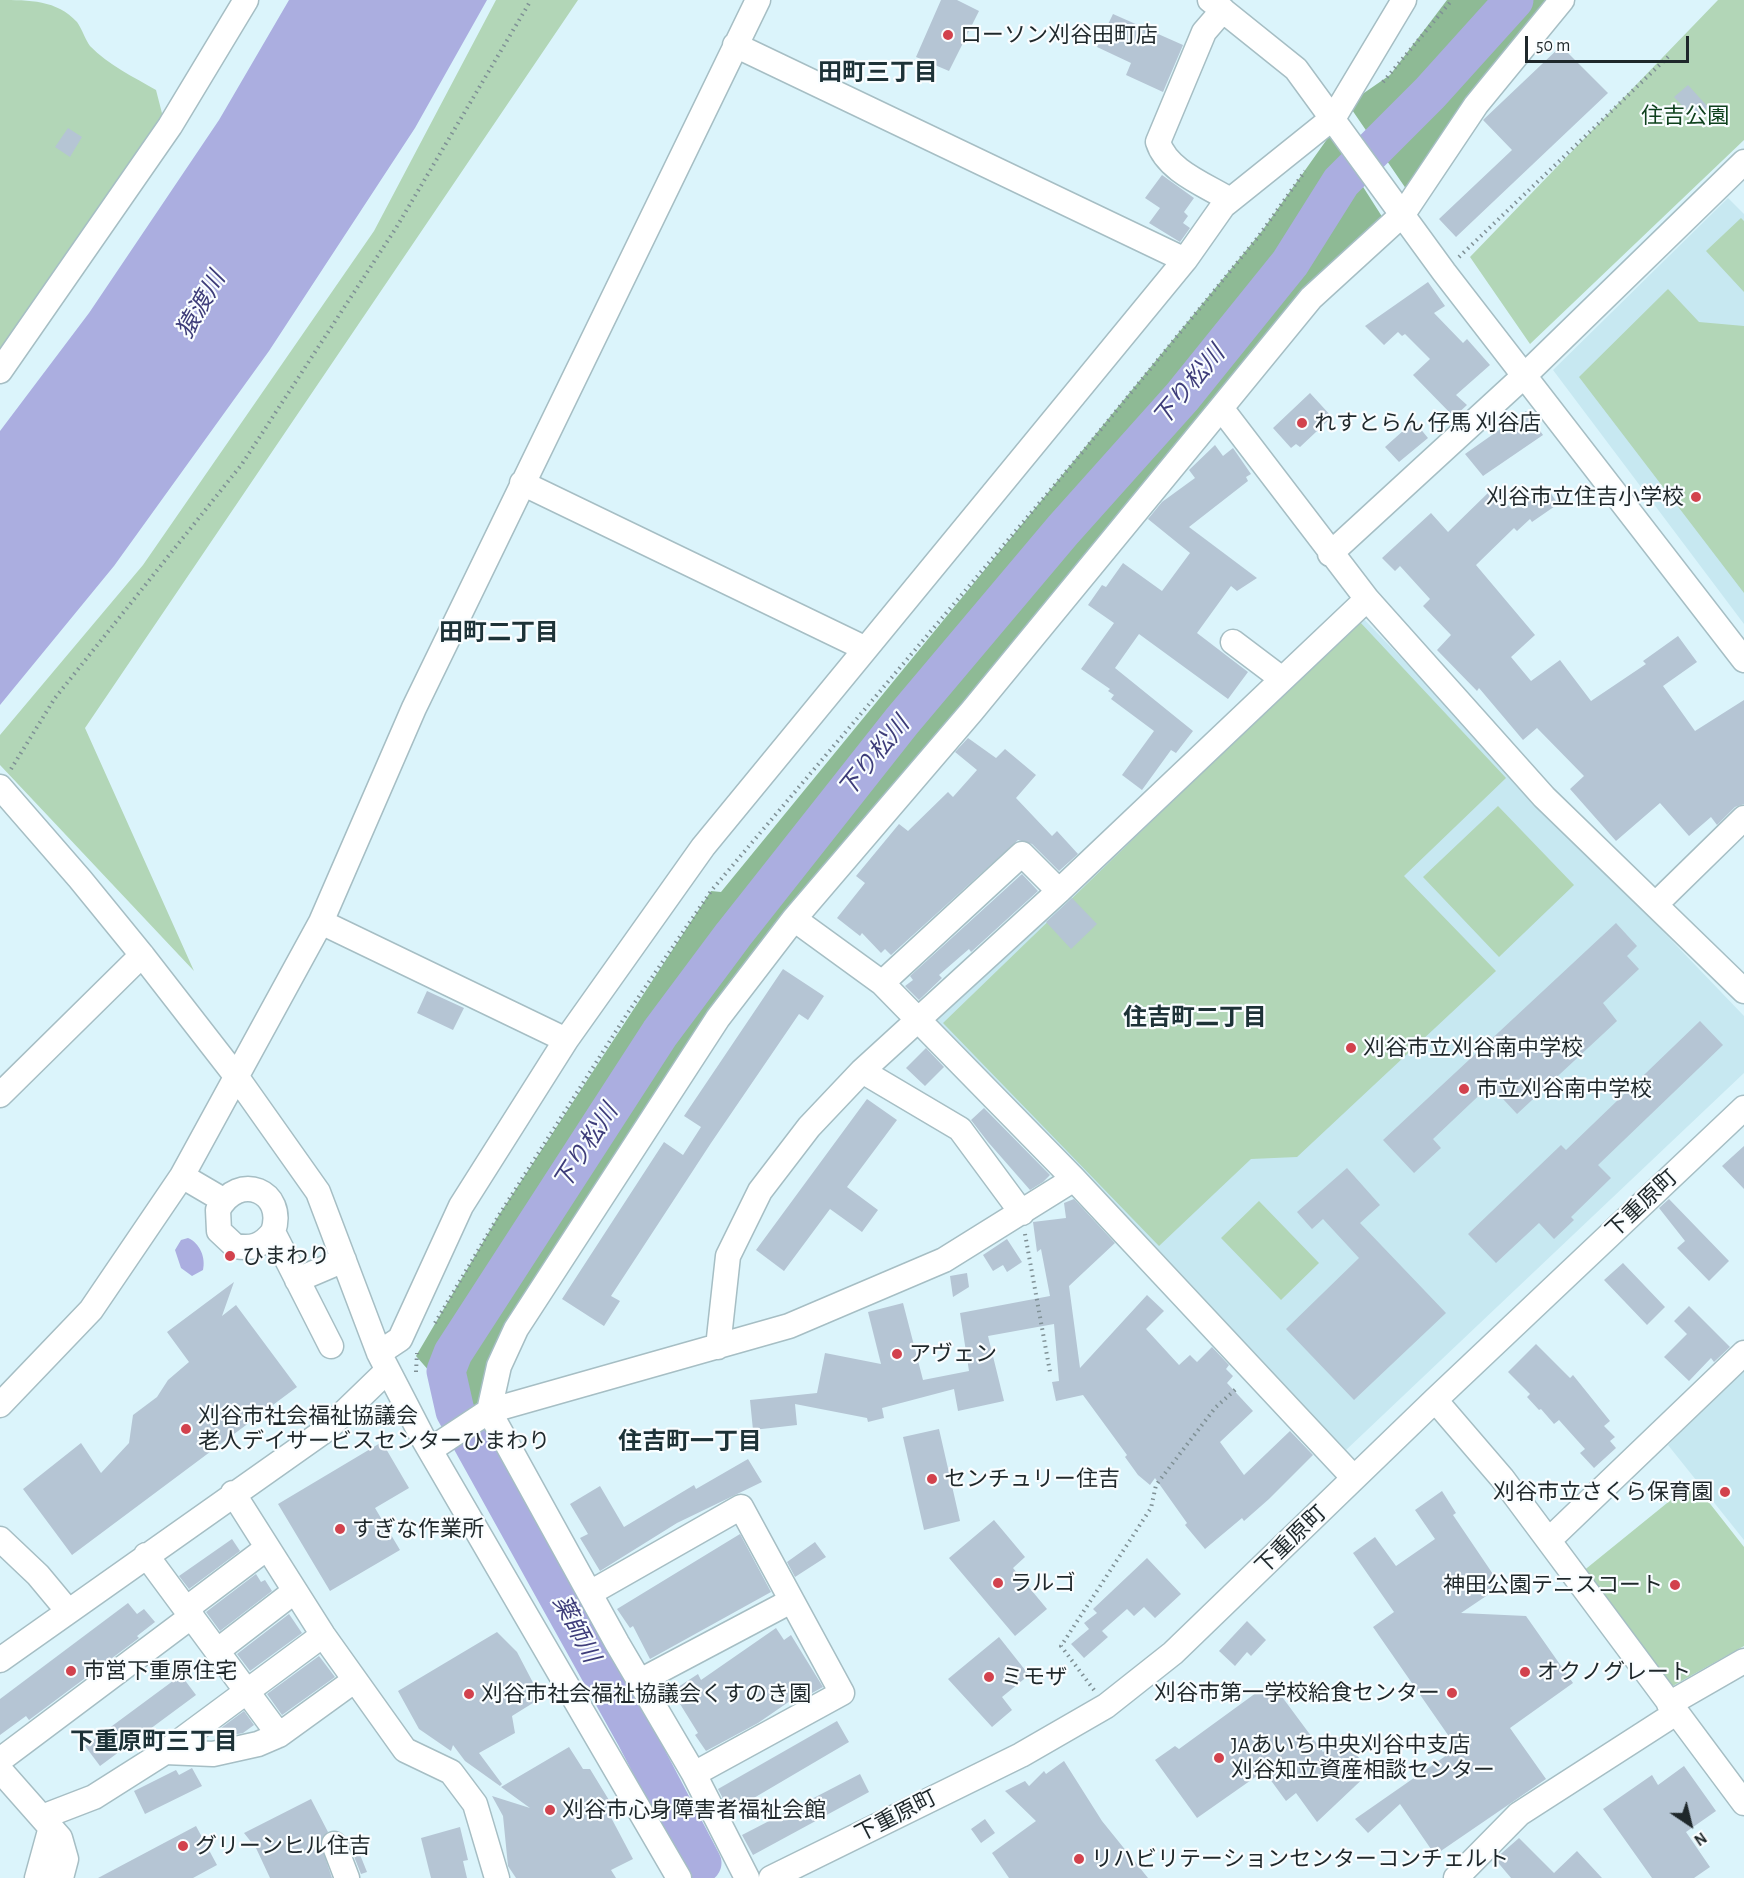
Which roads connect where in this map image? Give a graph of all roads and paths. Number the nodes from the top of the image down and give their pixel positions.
1 (246, 0) edge
2 (531, 0) edge
3 (758, 0) edge
4 (1404, 0) edge
5 (1452, 0) edge
6 (1562, 0) edge
7 (1217, 5) edge
8 (735, 45) junction
9 (1669, 56) dead end
10 (1382, 83) dead end
11 (1336, 121) junction
12 (1744, 162) edge
13 (1310, 164) dead end
14 (1230, 200) junction
15 (1403, 214) junction
16 (1185, 260) junction
17 (1444, 272) junction
18 (0, 371) edge
19 (1525, 375) junction
20 (1221, 408) junction
21 (522, 483) junction
22 (1330, 554) junction
23 (1367, 599) junction
24 (1233, 642) dead end
25 (864, 648) junction
26 (1744, 660) edge
27 (1282, 679) junction
28 (0, 787) edge
29 (1744, 818) edge
30 (1059, 891) junction
31 (1657, 903) junction
32 (794, 920) junction
33 (321, 922) junction
34 (142, 955) junction
35 (882, 983) junction
36 (1744, 990) edge
37 (920, 1020) junction
38 (566, 1040) junction
39 (862, 1071) junction
40 (236, 1076) junction
41 (0, 1095) edge
42 (1744, 1108) edge
43 (182, 1176) junction
44 (1074, 1179) junction
45 (223, 1200) junction
46 (1022, 1213) junction
47 (273, 1232) junction
48 (344, 1260) junction
49 (297, 1280) junction
50 (434, 1325) dead end
51 (331, 1346) dead end
52 (422, 1346) dead end
53 (718, 1347) junction
54 (1744, 1353) edge
55 (383, 1362) junction
56 (1050, 1372) dead end
57 (1254, 1373) junction
58 (416, 1380) dead end
59 (1435, 1400) junction
60 (0, 1406) edge
61 (489, 1411) junction
62 (430, 1450) junction
63 (1354, 1478) junction
64 (233, 1493) junction
65 (0, 1539) edge
66 (1550, 1540) junction
67 (267, 1548) junction
68 (146, 1555) junction
69 (295, 1591) junction
70 (590, 1593) junction
71 (791, 1601) junction
72 (68, 1611) junction
73 (189, 1613) junction
74 (323, 1635) junction
75 (217, 1651) junction
76 (0, 1660) edge
77 (1744, 1660) edge
78 (355, 1680) junction
79 (639, 1681) junction
80 (247, 1691) junction
81 (1106, 1706) junction
82 (1673, 1709) junction
83 (279, 1735) junction
84 (165, 1752) junction
85 (0, 1760) edge
86 (0, 1770) edge
87 (694, 1774) junction
88 (1744, 1803) edge
89 (47, 1822) junction
90 (334, 1844) dead end
91 (38, 1878) edge
92 (61, 1878) edge
93 (347, 1878) edge
94 (497, 1878) edge
95 (679, 1878) edge
96 (747, 1878) edge
97 (771, 1878) edge
98 (1456, 1878) edge

1 - 18 street
2 - 28 path
3 - 8 street
4 - 11 street
5 - 10 path
6 - 15 street
7 - 11 street
7 - 14 street
8 - 16 street
8 - 21 street
9 - 17 path
11 - 14 street
11 - 15 street
12 - 19 street
13 - 50 path
14 - 16 street
15 - 17 street
15 - 20 street
16 - 25 street
17 - 19 street
19 - 22 street
19 - 26 street
20 - 22 street
20 - 32 street
21 - 25 street
21 - 33 street
22 - 23 street
23 - 27 street
23 - 31 street
24 - 27 street
25 - 38 street
27 - 30 street
28 - 34 street
29 - 31 street
30 - 35 street
30 - 37 street
31 - 36 street
32 - 35 street
32 - 61 street
33 - 38 street
33 - 40 street
34 - 40 street
34 - 41 street
35 - 37 street
37 - 39 street
37 - 44 street
38 - 55 street
39 - 46 street
39 - 53 street
40 - 43 street
40 - 48 street
42 - 59 street, 下重原町
43 - 45 street
43 - 60 street
44 - 46 street
44 - 57 street
45 - 47 street
45 - 47 street
46 - 53 street
46 - 56 path
47 - 49 street
48 - 49 street
48 - 55 street
49 - 51 street
52 - 58 path
53 - 61 street
54 - 66 street
55 - 62 street
55 - 64 street
57 - 63 street
57 - 81 path
59 - 63 street, 下重原町
59 - 66 street
61 - 62 street
61 - 70 street
62 - 95 street
63 - 81 street, 下重原町
64 - 67 street
64 - 68 street
65 - 72 street
66 - 82 street
67 - 69 street
67 - 73 street
68 - 72 street
68 - 73 street
69 - 74 street
69 - 75 street
70 - 71 street
70 - 79 street
71 - 79 street
71 - 87 street
72 - 76 street
73 - 75 street
73 - 85 street
74 - 78 street
74 - 80 street
75 - 80 street
77 - 82 street
78 - 83 street
78 - 94 street
79 - 87 street
80 - 83 street
80 - 84 street
81 - 97 street, 下重原町
82 - 88 street
82 - 98 street
83 - 84 street
84 - 89 street
86 - 89 street
87 - 96 street
89 - 91 street
89 - 92 street
90 - 93 street

